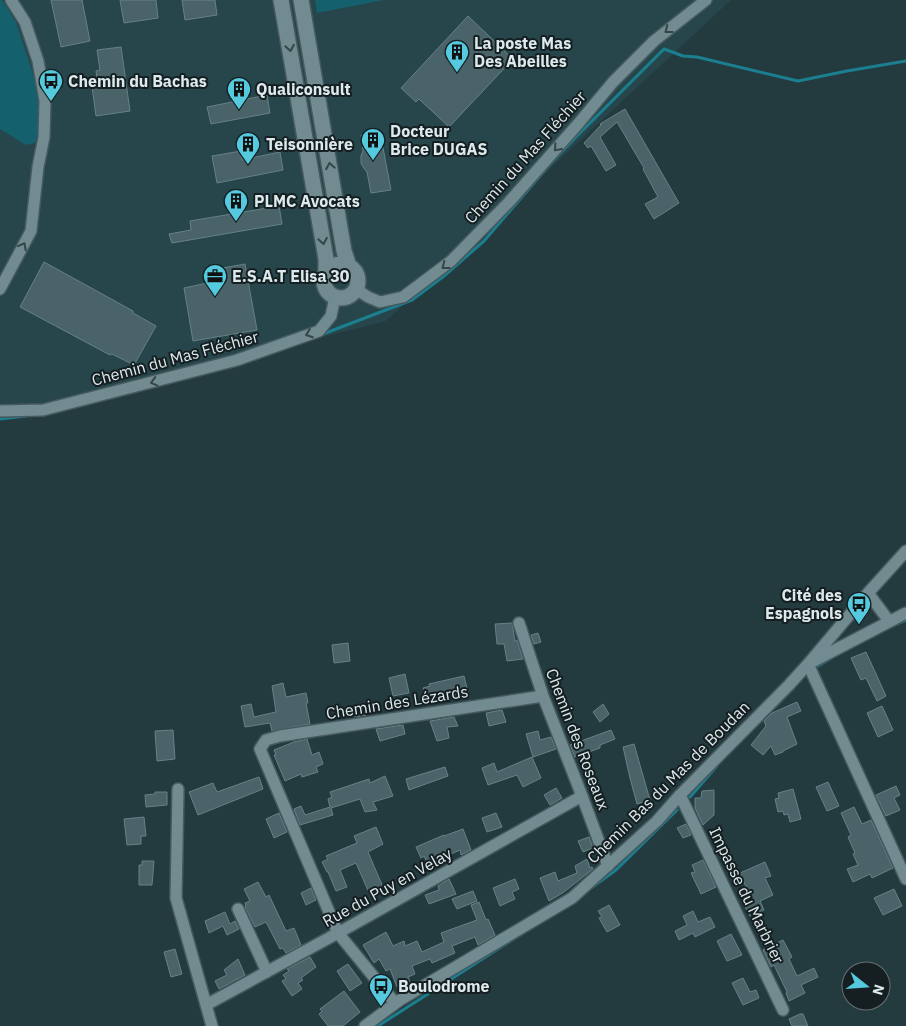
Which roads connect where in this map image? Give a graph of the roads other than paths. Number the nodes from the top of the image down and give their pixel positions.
1 (11, 0) edge
2 (281, 0) edge
3 (301, 0) edge
4 (706, 0) edge
5 (349, 266) junction
6 (326, 272) junction
7 (0, 289) edge
8 (356, 289) junction
9 (335, 297) junction
10 (0, 412) edge
11 (906, 551) edge
12 (868, 593) junction
13 (906, 613) edge
14 (889, 622) junction
15 (519, 623) dead end
16 (808, 664) junction
17 (543, 696) junction
18 (178, 789) dead end
19 (680, 795) junction
20 (582, 796) junction
21 (608, 866) junction
22 (906, 879) edge
23 (238, 909) dead end
24 (338, 933) junction
25 (267, 972) junction
26 (395, 1003) junction
27 (206, 1005) junction
28 (783, 1010) dead end
29 (212, 1026) edge
30 (365, 1026) edge

7 -> 1 street
2 -> 6 main road
5 -> 3 main road
4 -> 8 street, Chemin du Mas Fléchier
5 - 6 main road
5 - 8 main road
6 - 9 main road
8 - 9 main road
9 -> 10 street, Chemin du Mas Fléchier
11 - 12 street, Chemin Bas du Mas de Boudan
12 - 14 street
12 - 16 street, Chemin Bas du Mas de Boudan
13 - 14 street
14 - 16 street
15 - 17 street, Chemin des Roseaux
16 - 19 street, Chemin Bas du Mas de Boudan
16 - 22 street
17 - 20 street, Chemin des Roseaux
17 - 24 street, Chemin des Lézards
18 - 27 street
19 - 21 street, Chemin Bas du Mas de Boudan
19 - 28 street, Impasse du Marbrier
20 - 21 street, Chemin des Roseaux
20 - 24 street, Rue du Puy en Velay
21 - 26 street, Chemin Bas du Mas de Boudan
23 - 25 street
24 - 25 street, Rue du Puy en Velay
24 - 26 street
25 - 27 street, Rue du Puy en Velay
26 - 30 street, Chemin Bas du Mas de Boudan
27 - 29 street

